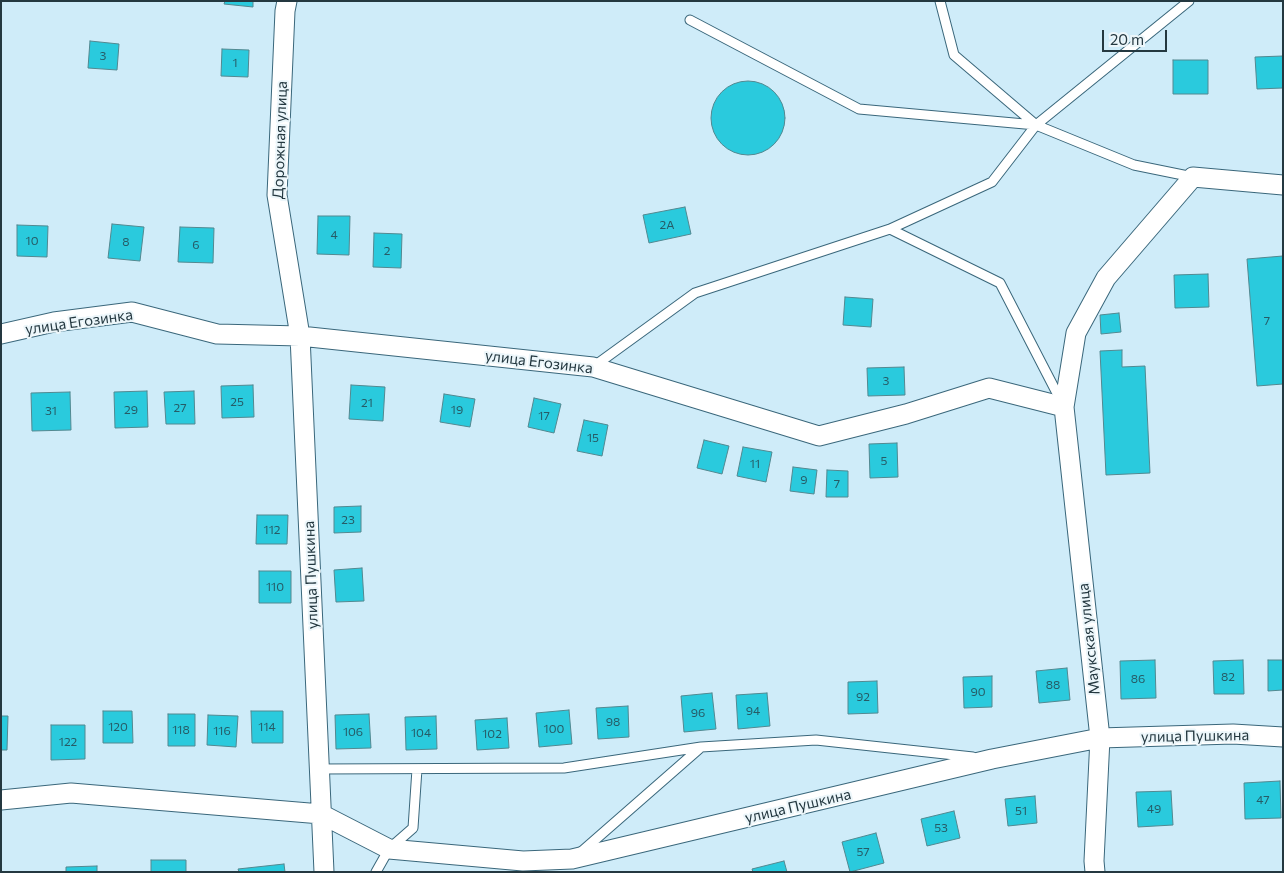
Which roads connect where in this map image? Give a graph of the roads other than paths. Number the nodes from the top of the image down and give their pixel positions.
1 (287, 1) edge
2 (940, 1) edge
3 (1189, 1) edge
4 (690, 20) dead end
5 (1036, 125) junction
6 (1193, 177) junction
7 (1283, 185) edge
8 (890, 229) junction
9 (1, 334) edge
10 (300, 336) junction
11 (593, 367) junction
12 (1064, 407) junction
13 (1283, 737) edge
14 (1100, 738) junction
15 (701, 747) junction
16 (992, 759) junction
17 (319, 769) junction
18 (417, 769) junction
19 (1, 800) edge
20 (321, 814) junction
21 (389, 849) junction
22 (572, 859) junction
23 (324, 872) edge
24 (376, 872) edge
25 (1095, 872) edge

1 - 10 street, Дорожная улица
2 - 5 lane
3 - 5 lane
4 - 5 lane
5 - 6 lane
5 - 8 lane
6 - 7 street
6 - 12 street, Маукская улица
8 - 11 lane
8 - 12 lane
9 - 10 street, улица Егозинка
10 - 11 street, улица Егозинка
10 - 17 street, улица Пушкина
11 - 12 street, улица Егозинка
12 - 14 street, Маукская улица
13 - 14 street, улица Пушкина
14 - 16 street, улица Пушкина
14 - 25 street, Маукская улица
15 - 16 lane
15 - 18 lane
15 - 22 lane
16 - 22 street, улица Пушкина
17 - 18 lane
17 - 20 street, улица Пушкина
18 - 21 lane
19 - 20 street, улица Пушкина
20 - 21 street, улица Пушкина
20 - 23 street
21 - 22 street, улица Пушкина
21 - 24 lane

